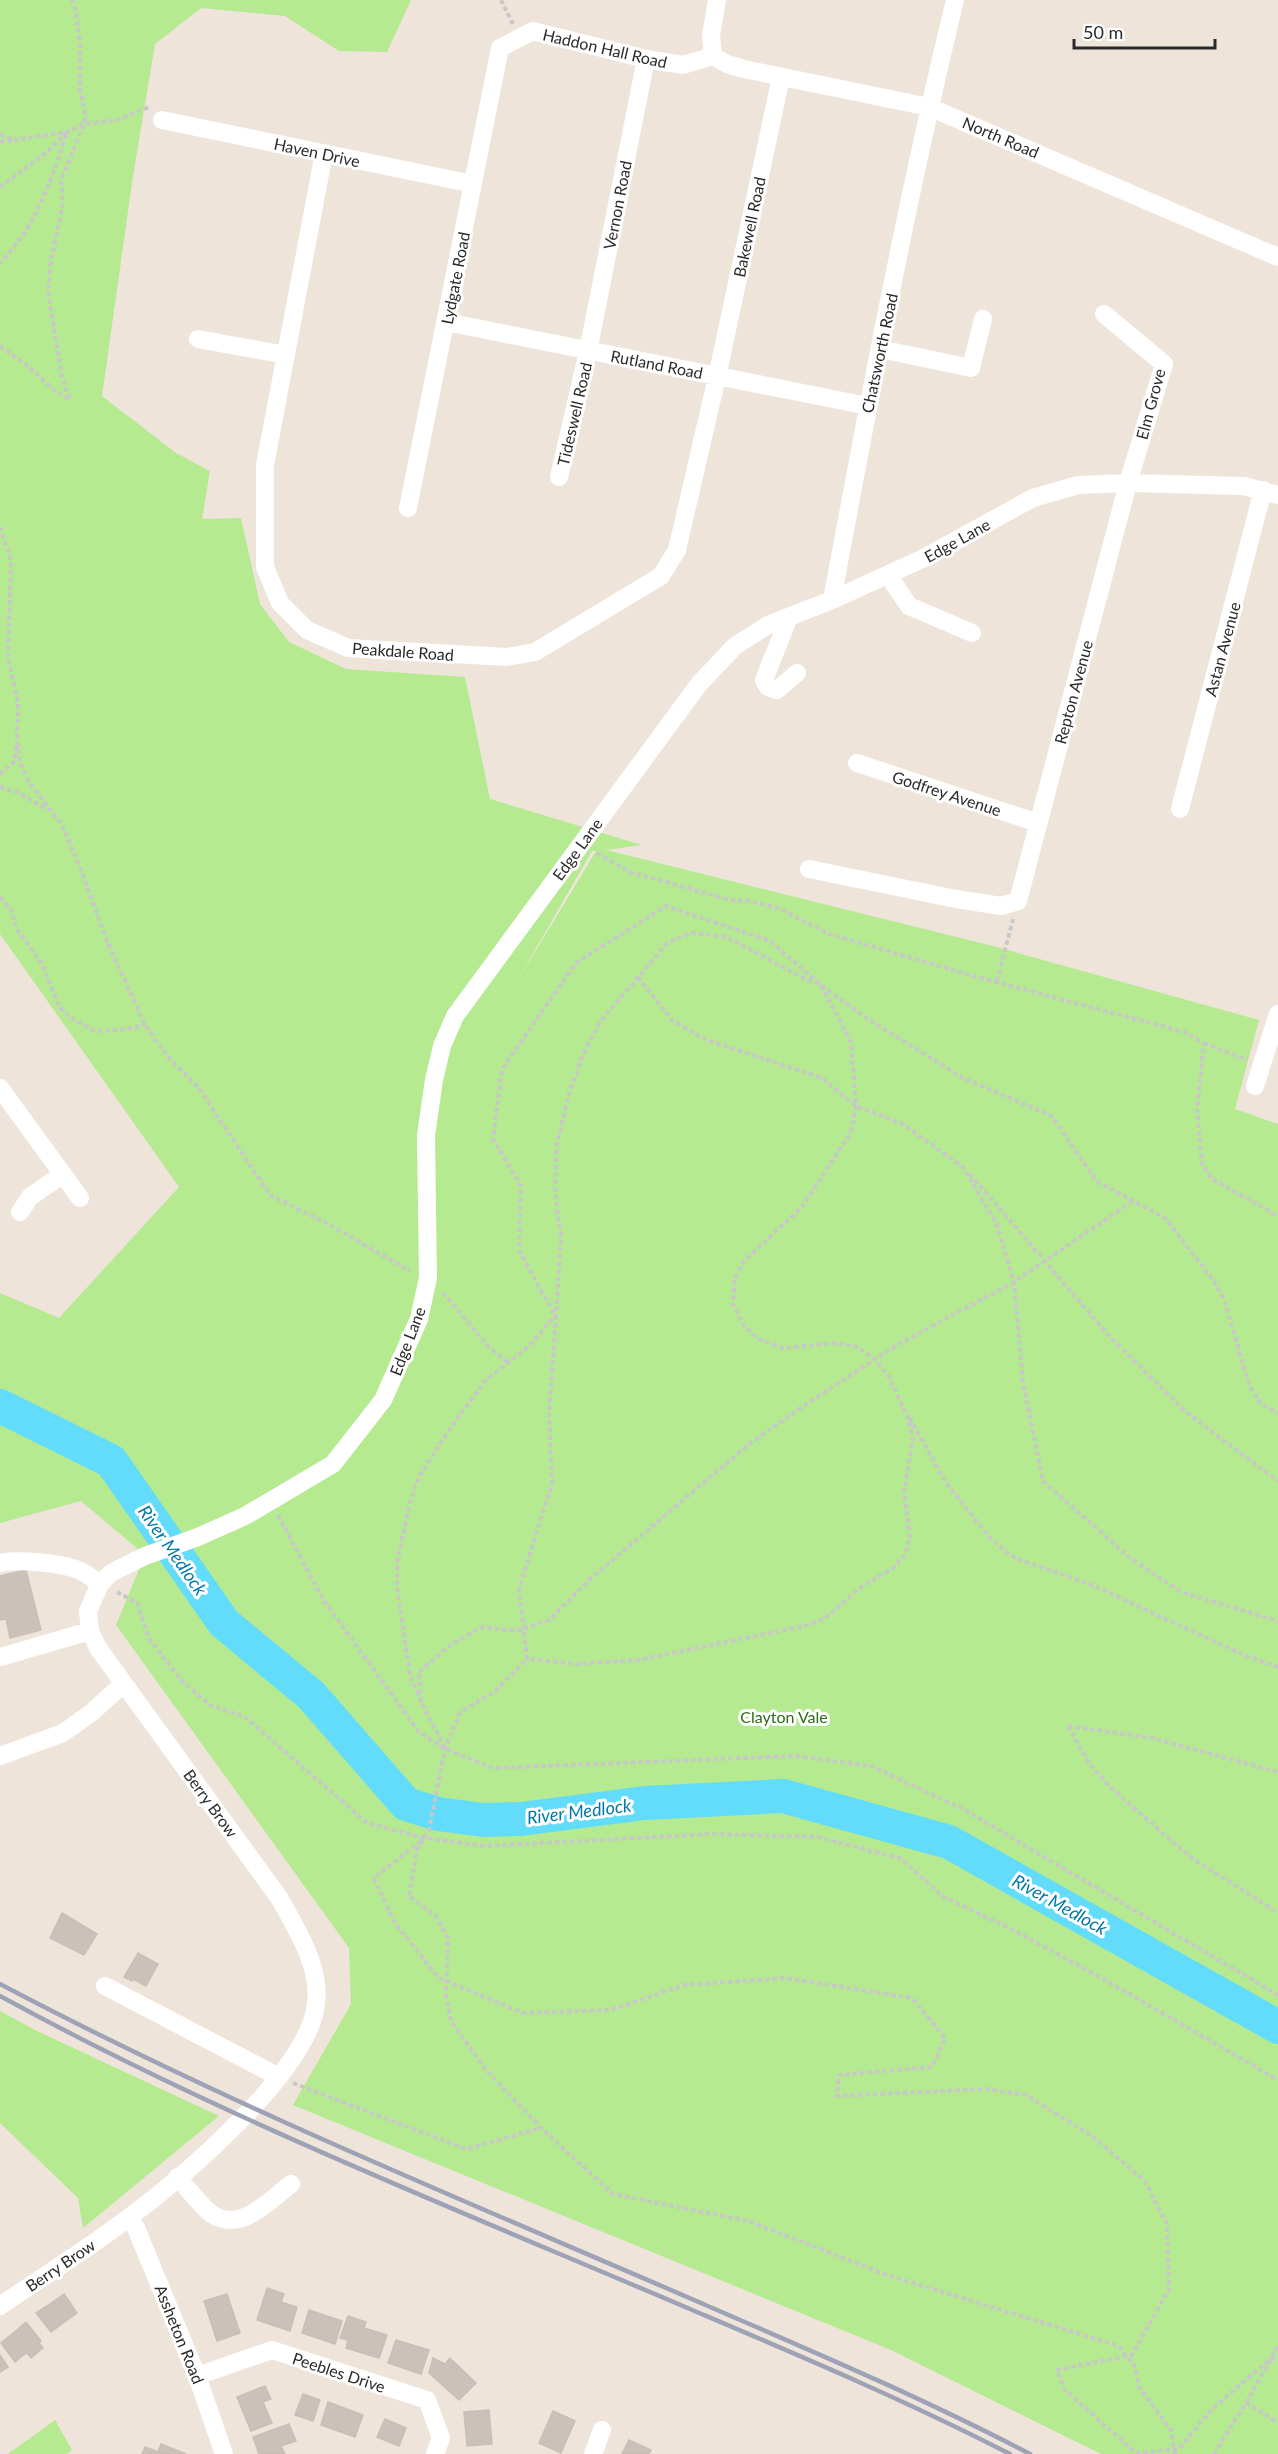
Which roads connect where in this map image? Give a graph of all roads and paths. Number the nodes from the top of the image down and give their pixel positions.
1 (72, 0) edge
2 (501, 0) edge
3 (717, 0) edge
4 (955, 0) edge
5 (519, 38) junction
6 (501, 48) joint
7 (713, 56) junction
8 (646, 59) junction
9 (781, 77) junction
10 (929, 106) junction
11 (162, 120) joint
12 (84, 123) junction
13 (67, 132) junction
14 (0, 134) edge
15 (13, 140) junction
16 (0, 142) edge
17 (324, 153) junction
18 (473, 184) junction
19 (0, 187) edge
20 (1278, 257) edge
21 (0, 264) edge
22 (1104, 314) dead end
23 (983, 319) dead end
24 (446, 322) junction
25 (198, 339) dead end
26 (0, 346) edge
27 (880, 349) junction
28 (588, 351) junction
29 (286, 355) junction
30 (717, 376) junction
31 (868, 406) junction
32 (559, 477) dead end
33 (1128, 483) junction
34 (1274, 493) edge
35 (408, 508) dead end
36 (0, 527) edge
37 (888, 575) junction
38 (832, 600) junction
39 (789, 617) junction
40 (972, 633) dead end
41 (797, 673) dead end
42 (17, 737) junction
43 (857, 763) dead end
44 (0, 774) edge
45 (0, 787) edge
46 (1180, 808) dead end
47 (49, 810) junction
48 (1038, 823) junction
49 (581, 844) junction
50 (809, 869) dead end
51 (0, 897) edge
52 (1018, 901) junction
53 (638, 977) junction
54 (997, 982) junction
55 (820, 984) junction
56 (1278, 1014) edge
57 (145, 1025) junction
58 (1204, 1042) junction
59 (1262, 1064) junction
60 (1255, 1086) dead end
61 (0, 1088) edge
62 (856, 1106) junction
63 (963, 1167) junction
64 (63, 1174) junction
65 (80, 1198) dead end
66 (1133, 1201) junction
67 (20, 1212) dead end
68 (1278, 1215) edge
69 (1045, 1261) junction
70 (428, 1278) junction
71 (1014, 1282) junction
72 (556, 1318) junction
73 (875, 1359) junction
74 (507, 1362) junction
75 (897, 1394) junction
76 (1278, 1413) edge
77 (1278, 1481) edge
78 (272, 1500) junction
79 (0, 1563) edge
80 (100, 1584) junction
81 (1278, 1621) edge
82 (524, 1629) junction
83 (90, 1631) junction
84 (0, 1657) edge
85 (527, 1659) junction
86 (1278, 1667) edge
87 (123, 1684) junction
88 (421, 1702) junction
89 (445, 1749) junction
90 (0, 1756) edge
91 (1278, 1772) edge
92 (424, 1838) junction
93 (1278, 1913) edge
94 (446, 1981) junction
95 (105, 1986) dead end
96 (1278, 1995) edge
97 (279, 2078) junction
98 (1278, 2080) edge
99 (541, 2128) junction
100 (177, 2177) junction
101 (291, 2184) dead end
102 (128, 2218) junction
103 (0, 2306) edge
104 (1278, 2346) edge
105 (1127, 2356) junction
106 (1278, 2358) edge
107 (1269, 2360) junction
108 (197, 2376) junction
109 (1246, 2403) junction
110 (1278, 2422) edge
111 (602, 2430) dead end
112 (1175, 2452) edge
113 (224, 2454) edge
114 (435, 2454) edge
115 (593, 2454) edge
116 (1214, 2454) edge

1 - 12 path
2 - 5 path
3 - 7 street
4 - 10 street, Chatsworth Road
5 - 6 street, Haddon Hall Road
5 - 8 street, Haddon Hall Road
6 - 18 street, Lydgate Road
7 - 8 street, Haddon Hall Road
7 - 9 street, North Road
8 - 28 street, Vernon Road
9 - 10 street, North Road
9 - 30 street, Bakewell Road
10 - 20 street, North Road
10 - 27 street, Chatsworth Road
11 - 12 path
11 - 17 street, Haven Drive
12 - 13 path
12 - 26 path
13 - 15 path
13 - 19 path
13 - 21 path
14 - 15 path
15 - 16 path
17 - 18 street, Haven Drive
17 - 29 street, Peakdale Road
18 - 24 street, Lydgate Road
22 - 33 street, Elm Grove
23 - 27 street
24 - 28 street, Rutland Road
24 - 35 street, Lydgate Road
25 - 29 street
27 - 31 street, Chatsworth Road
28 - 30 street, Rutland Road
28 - 32 street, Tideswell Road
29 - 30 street, Peakdale Road
30 - 31 street, Rutland Road
31 - 38 street, Chatsworth Road
33 - 34 street, Edge Lane
33 - 37 street, Edge Lane
33 - 48 street, Repton Avenue
34 - 46 street, Astan Avenue
36 - 42 path
37 - 38 street, Edge Lane
37 - 40 street
38 - 39 street, Edge Lane
39 - 41 street
39 - 49 street, Edge Lane
42 - 44 path
42 - 47 path
43 - 48 street, Godfrey Avenue
45 - 47 path
47 - 57 path
48 - 52 street, Repton Avenue
49 - 54 path
49 - 70 street, Edge Lane
50 - 52 street
51 - 57 path
52 - 54 path
53 - 55 path
53 - 62 path
53 - 72 path
54 - 58 path
55 - 62 path
55 - 66 path
55 - 72 path
56 - 59 street
57 - 70 path
58 - 59 path
58 - 68 path
59 - 60 street
61 - 64 street
62 - 63 path
62 - 73 path
63 - 69 path
63 - 71 path
64 - 65 street
64 - 67 street
66 - 69 path
66 - 76 path
69 - 71 path
69 - 77 path
70 - 74 path
70 - 78 street, Edge Lane
71 - 73 path
71 - 81 path
72 - 74 path
72 - 82 path
73 - 75 path
73 - 82 path
74 - 88 path
75 - 85 path
75 - 86 path
78 - 80 street, Edge Lane
78 - 89 path
79 - 80 street
80 - 83 street
80 - 92 path
82 - 85 path
82 - 88 path
83 - 84 street
83 - 87 street, Berry Brow
85 - 89 path
87 - 90 street
87 - 97 street, Berry Brow
88 - 89 path
89 - 92 path
89 - 96 path
91 - 93 path
92 - 94 path
92 - 94 path
92 - 98 path
94 - 99 path
94 - 105 path
95 - 97 street
97 - 99 path
97 - 100 street, Berry Brow
99 - 105 path
100 - 101 street
100 - 102 street, Berry Brow
102 - 103 street, Berry Brow
102 - 108 street, Assheton Road
104 - 107 path
105 - 112 path
105 - 112 path
106 - 107 path
107 - 109 path
107 - 112 path
108 - 113 street, Assheton Road
108 - 114 street, Peebles Drive
109 - 110 path
109 - 116 path
111 - 115 street

